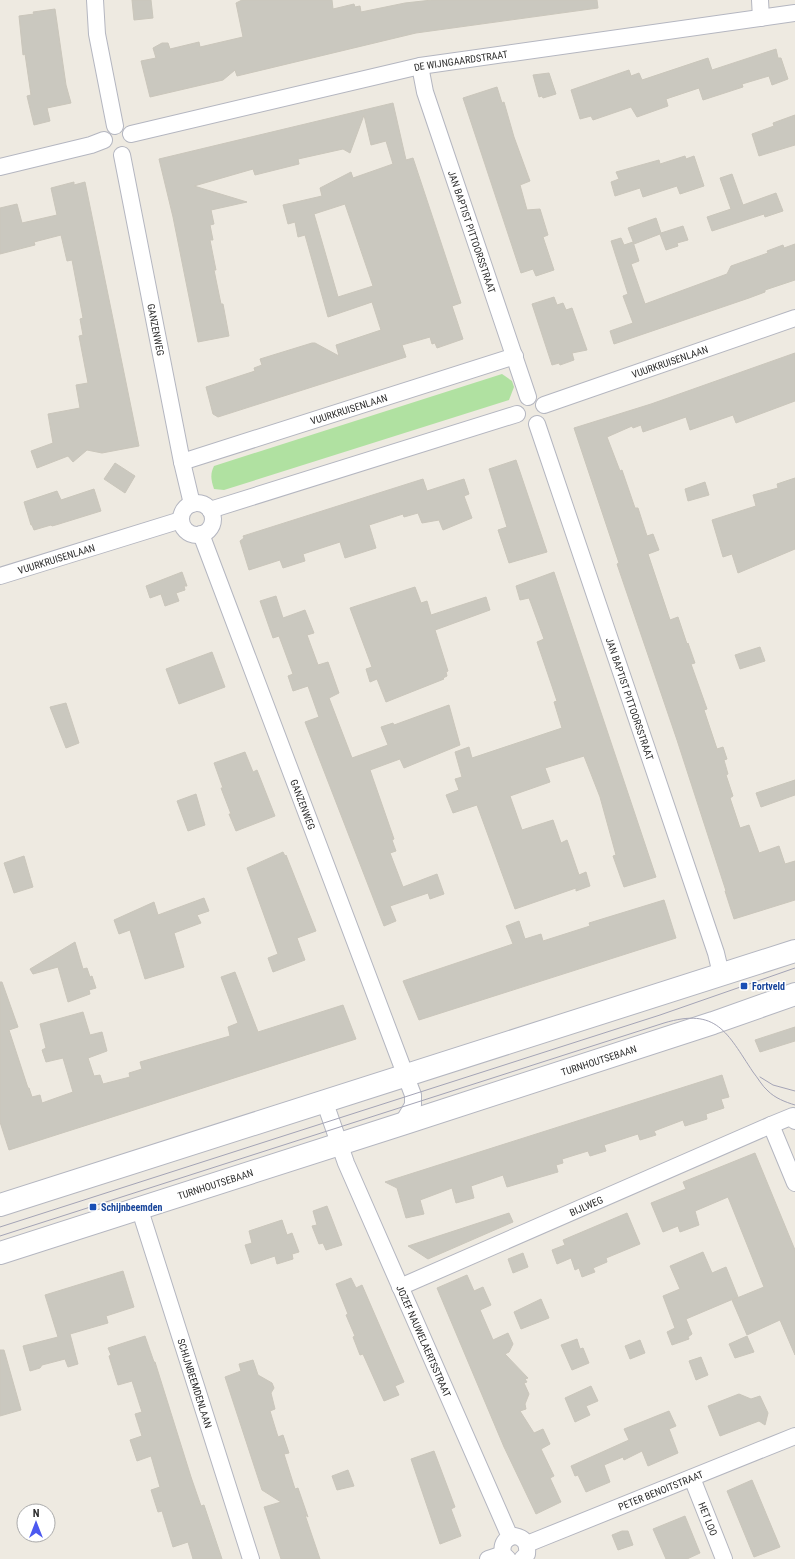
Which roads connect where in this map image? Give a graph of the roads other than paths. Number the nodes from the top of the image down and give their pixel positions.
1 (95, 0) edge
2 (760, 0) edge
3 (795, 13) edge
4 (761, 18) junction
5 (420, 66) junction
6 (115, 126) junction
7 (131, 134) junction
8 (104, 140) junction
9 (122, 155) junction
10 (0, 167) edge
11 (795, 318) edge
12 (515, 356) junction
13 (528, 397) junction
14 (544, 405) junction
15 (517, 414) junction
16 (537, 424) junction
17 (182, 462) junction
18 (192, 504) junction
19 (210, 510) junction
20 (181, 520) junction
21 (201, 534) junction
22 (0, 576) edge
23 (795, 951) edge
24 (721, 974) junction
25 (795, 994) edge
26 (406, 1075) junction
27 (325, 1103) junction
28 (795, 1121) edge
29 (402, 1124) junction
30 (771, 1125) junction
31 (339, 1144) junction
32 (795, 1183) edge
33 (0, 1205) edge
34 (139, 1207) junction
35 (0, 1252) edge
36 (400, 1287) junction
37 (795, 1436) edge
38 (692, 1478) junction
39 (510, 1537) junction
40 (524, 1552) edge
41 (506, 1556) edge
42 (251, 1559) edge
43 (488, 1559) edge
44 (724, 1559) edge

1 - 6 street
2 - 4 street
3 - 4 street, DE WIJNGAARDSTRAAT
4 - 5 street, DE WIJNGAARDSTRAAT
5 - 7 street, DE WIJNGAARDSTRAAT
5 - 12 street, JAN BAPTIST PITTOORSSTRAAT
6 - 7 street
6 - 8 street
7 - 9 street
8 - 9 street
8 - 10 street
9 - 17 street, GANZENWEG
11 - 14 street, VUURKRUISENLAAN
12 - 13 street, JAN BAPTIST PITTOORSSTRAAT
12 - 17 street, VUURKRUISENLAAN
13 - 14 street
13 - 15 street
14 - 16 street
15 - 16 street
15 - 19 street
16 - 24 street, JAN BAPTIST PITTOORSSTRAAT
17 - 18 street, GANZENWEG
18 - 19 street
18 - 20 street
19 - 21 street
20 - 21 street
20 - 22 street, VUURKRUISENLAAN
21 - 26 street, GANZENWEG
23 - 24 main road
24 - 26 main road
25 - 29 main road, TURNHOUTSEBAAN
26 - 27 main road
26 - 29 street
27 - 31 street
27 - 33 main road
28 - 30 street, BIJLWEG
29 - 31 main road, TURNHOUTSEBAAN
30 - 32 street
30 - 36 street, BIJLWEG
31 - 34 main road, TURNHOUTSEBAAN
31 - 36 street, JOZEF NAUWELAERTSSTRAAT
34 - 35 main road, TURNHOUTSEBAAN
34 - 42 street, SCHIJNBEEMDENLAAN
36 - 39 street, JOZEF NAUWELAERTSSTRAAT
37 - 38 street, PETER BENOITSTRAAT
38 - 40 street, PETER BENOITSTRAAT
38 - 44 street, HET LOO
39 - 40 street
39 - 41 street
41 - 43 street

